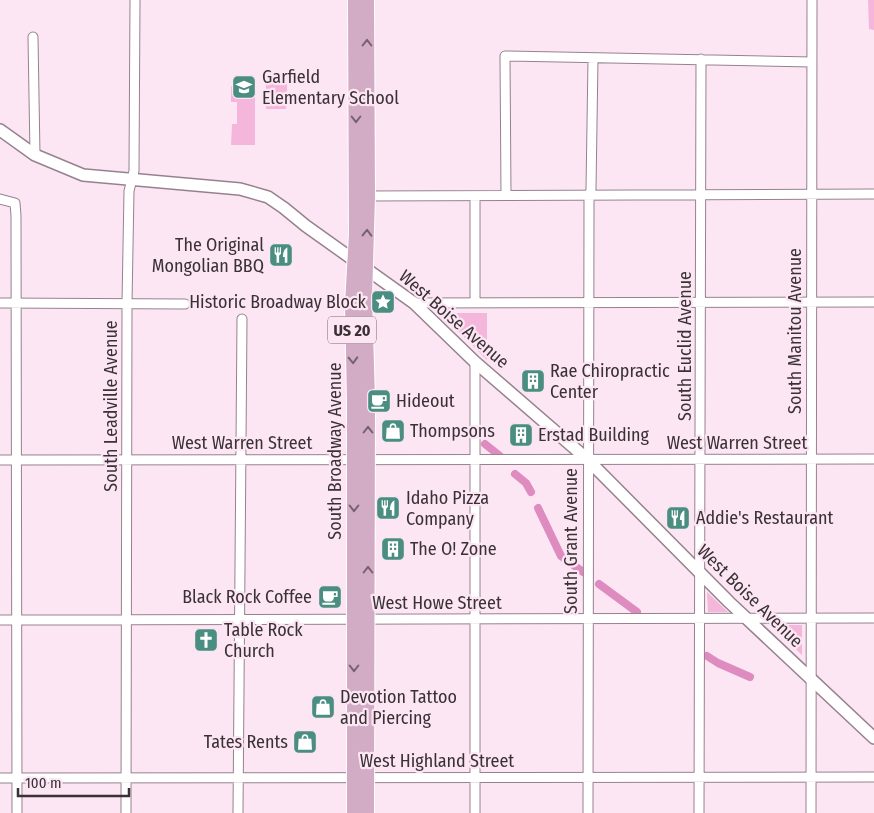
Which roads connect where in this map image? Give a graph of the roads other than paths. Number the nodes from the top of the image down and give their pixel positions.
1 (135, 0) edge
2 (355, 0) edge
3 (367, 0) edge
4 (812, 0) edge
5 (34, 37) dead end
6 (592, 59) junction
7 (701, 59) junction
8 (812, 62) junction
9 (0, 130) edge
10 (34, 155) junction
11 (131, 181) junction
12 (812, 193) junction
13 (702, 194) junction
14 (874, 194) edge
15 (506, 195) junction
16 (590, 195) junction
17 (362, 196) junction
18 (475, 196) junction
19 (0, 199) edge
20 (354, 259) junction
21 (367, 270) junction
22 (812, 302) junction
23 (874, 302) edge
24 (0, 303) edge
25 (16, 303) junction
26 (475, 303) junction
27 (589, 303) junction
28 (701, 303) junction
29 (127, 304) junction
30 (185, 304) dead end
31 (414, 304) junction
32 (242, 319) dead end
33 (475, 362) junction
34 (587, 459) junction
35 (701, 459) junction
36 (811, 459) junction
37 (874, 459) edge
38 (0, 460) edge
39 (16, 460) junction
40 (127, 460) junction
41 (240, 460) junction
42 (361, 460) junction
43 (475, 460) junction
44 (701, 572) junction
45 (747, 618) junction
46 (811, 618) junction
47 (874, 618) edge
48 (126, 619) junction
49 (238, 619) junction
50 (361, 619) junction
51 (475, 619) junction
52 (588, 619) junction
53 (700, 619) junction
54 (0, 620) edge
55 (16, 620) junction
56 (811, 679) junction
57 (874, 738) edge
58 (361, 777) junction
59 (475, 777) junction
60 (588, 777) junction
61 (699, 777) junction
62 (811, 777) junction
63 (874, 777) edge
64 (0, 778) edge
65 (17, 778) junction
66 (126, 778) junction
67 (238, 778) junction
68 (17, 813) edge
69 (126, 813) edge
70 (238, 813) edge
71 (354, 813) edge
72 (368, 813) edge
73 (475, 813) edge
74 (588, 813) edge
75 (699, 813) edge
76 (811, 813) edge

1 - 11 street, South Leadville Avenue
2 -> 17 main road, South Broadway Avenue / US 20
17 -> 3 main road, South Broadway Avenue / US 20
4 - 8 street, South Manitou Avenue
5 - 10 street
6 - 7 street
6 - 15 street
6 - 16 street, South Grant Avenue
7 - 8 street
7 - 13 street, South Euclid Avenue
8 - 12 street, South Manitou Avenue
9 - 10 street, West Boise Avenue
10 - 11 street, West Boise Avenue
11 - 20 street, West Boise Avenue
11 - 29 street, South Leadville Avenue
12 - 13 street
12 - 14 street
12 - 22 street, South Manitou Avenue
13 - 16 street
13 - 28 street, South Euclid Avenue
15 - 16 street
15 - 18 street
16 - 27 street, South Grant Avenue
17 - 18 street
17 - 20 main road, South Broadway Avenue / US 20
21 -> 17 main road, South Broadway Avenue / US 20
18 - 26 street
19 - 25 street
20 - 21 street, West Boise Avenue
20 -> 42 main road, South Broadway Avenue / US 20
21 - 31 street, West Boise Avenue
42 -> 21 main road, South Broadway Avenue / US 20
22 - 23 street
22 - 28 street
22 - 36 street, South Manitou Avenue
24 - 25 street
25 - 29 street
25 - 39 street
26 - 27 street
26 - 31 street
27 - 28 street
27 - 34 street, South Grant Avenue
28 - 35 street, South Euclid Avenue
29 - 30 street
29 - 40 street, South Leadville Avenue
31 - 33 street, West Boise Avenue
32 - 41 street
33 - 34 street, West Boise Avenue
33 - 43 street
34 - 35 street, West Warren Street
34 - 43 street, West Warren Street
34 - 44 street, West Boise Avenue
34 - 52 street, South Grant Avenue
35 - 36 street, West Warren Street
35 - 44 street, South Euclid Avenue
36 - 37 street, West Warren Street
36 - 46 street, South Manitou Avenue
38 - 39 street, West Warren Street
39 - 40 street, West Warren Street
39 - 55 street
40 - 41 street, West Warren Street
40 - 48 street, South Leadville Avenue
41 - 42 street, West Warren Street
41 - 49 street
42 - 43 street, West Warren Street
42 - 50 main road, South Broadway Avenue / US 20
43 - 51 street
44 - 45 street, West Boise Avenue
44 - 53 street, South Euclid Avenue
45 - 46 street, West Howe Street
45 - 53 street, West Howe Street
45 - 56 street, West Boise Avenue
46 - 47 street, West Howe Street
46 - 56 street, South Manitou Avenue
48 - 49 street, West Howe Street
48 - 55 street, West Howe Street
48 - 66 street, South Leadville Avenue
49 - 50 street, West Howe Street
49 - 67 street
50 - 51 street, West Howe Street
50 - 58 main road, South Broadway Avenue / US 20
51 - 52 street, West Howe Street
51 - 59 street
52 - 53 street, West Howe Street
52 - 60 street, South Grant Avenue
53 - 61 street, South Euclid Avenue
54 - 55 street, West Howe Street
55 - 65 street
56 - 57 street, West Boise Avenue
56 - 62 street, South Manitou Avenue
58 - 59 street, West Highland Street
58 - 67 street, West Highland Street
58 - 71 main road, South Broadway Avenue / US 20
58 - 72 main road, South Broadway Avenue / US 20
59 - 60 street, West Highland Street
59 - 73 street
60 - 61 street, West Highland Street
60 - 74 street, South Grant Avenue
61 - 62 street, West Highland Street
61 - 75 street, South Euclid Avenue
62 - 63 street, West Highland Street
62 - 76 street, South Manitou Avenue
64 - 65 street, West Highland Street
65 - 66 street, West Highland Street
65 - 68 street
66 - 67 street, West Highland Street
66 - 69 street, South Leadville Avenue
67 - 70 street

